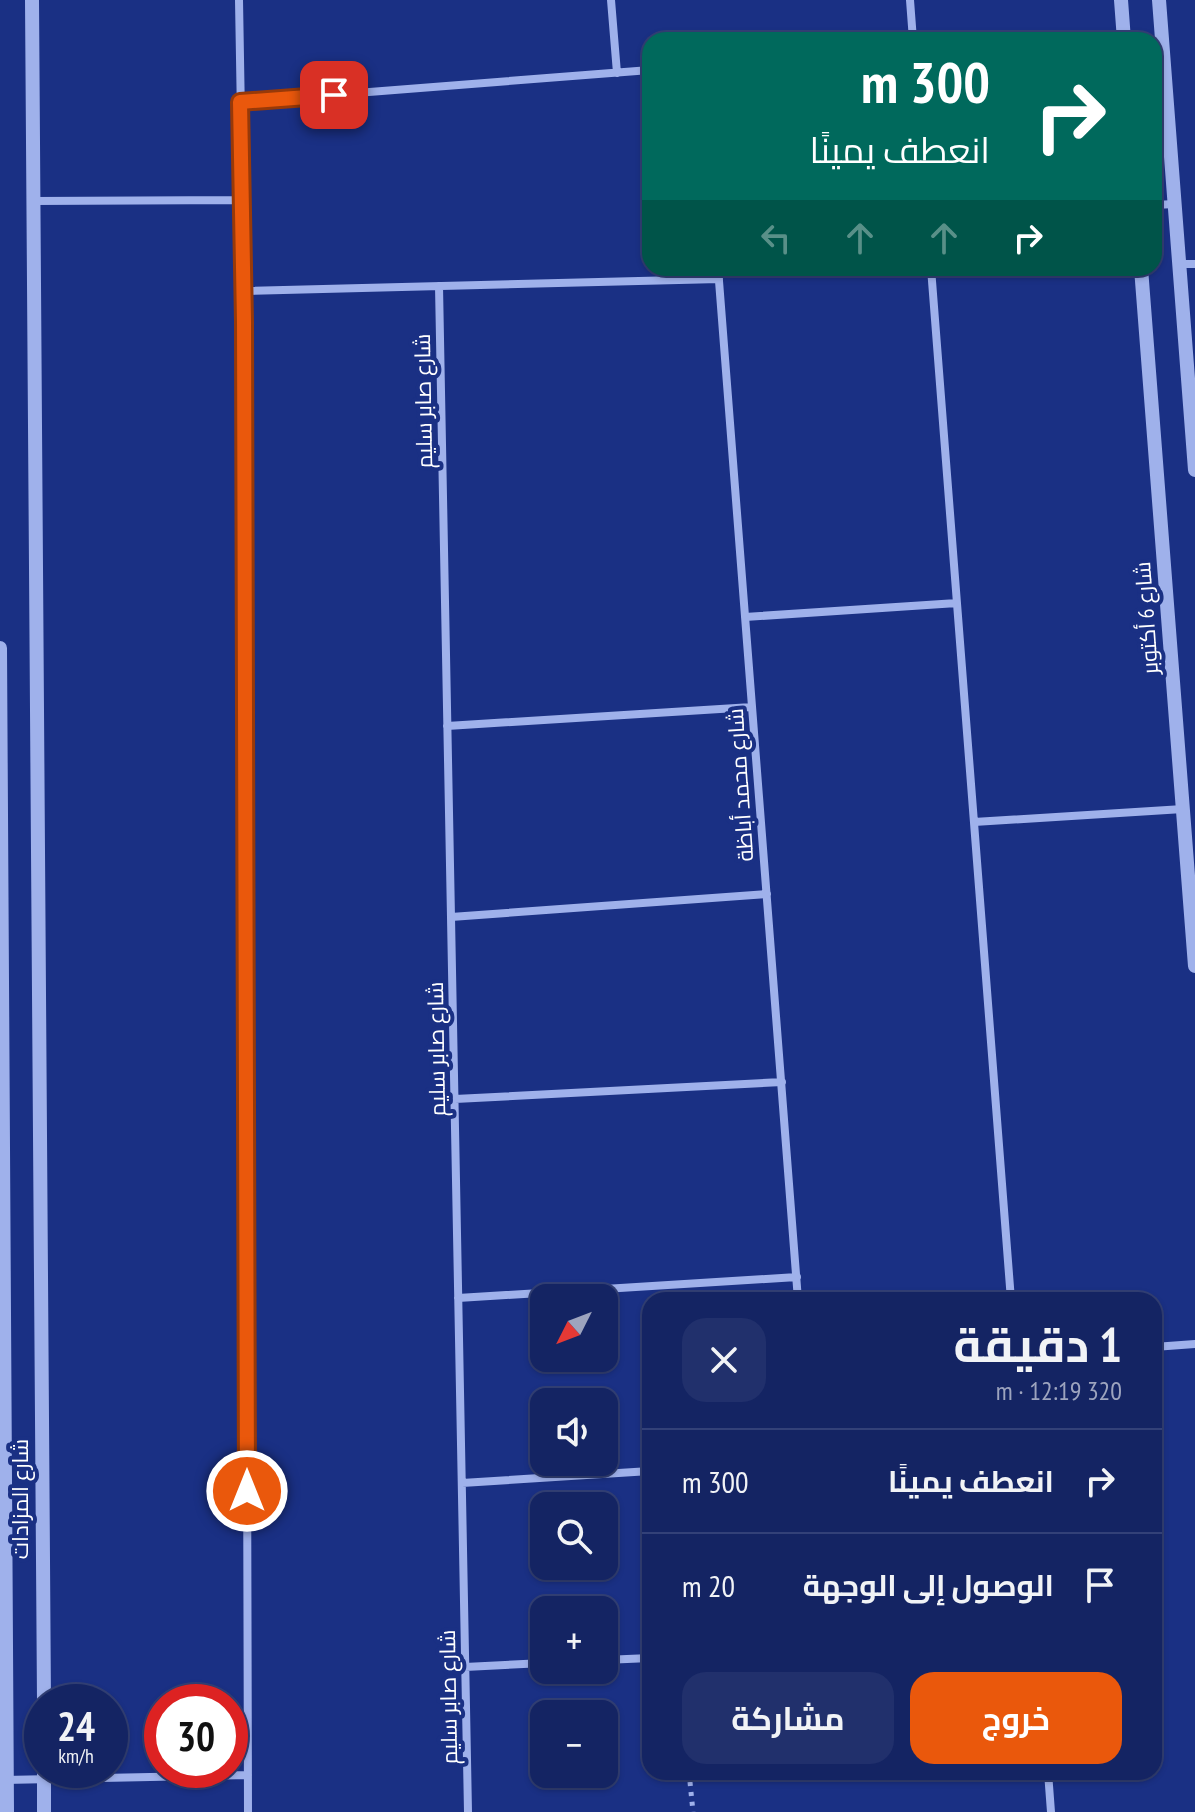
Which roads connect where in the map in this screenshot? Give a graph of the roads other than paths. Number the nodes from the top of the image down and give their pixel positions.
1 (32, 0) edge
2 (239, 0) edge
3 (611, 0) edge
4 (910, 0) edge
5 (1121, 0) edge
6 (1159, 0) edge
7 (912, 32) edge
8 (1123, 32) edge
9 (1162, 32) edge
10 (1162, 38) edge
11 (642, 71) edge
12 (617, 73) junction
13 (240, 102) junction
14 (241, 200) junction
15 (34, 201) junction
16 (1175, 204) junction
17 (1162, 205) edge
18 (1179, 264) junction
19 (1195, 264) edge
20 (719, 276) edge
21 (932, 276) edge
22 (1142, 276) edge
23 (719, 279) junction
24 (439, 286) junction
25 (244, 291) junction
26 (1195, 470) edge
27 (957, 603) junction
28 (745, 617) junction
29 (0, 648) edge
30 (752, 707) junction
31 (447, 726) junction
32 (1188, 770) edge
33 (1189, 809) edge
34 (974, 822) junction
35 (767, 894) junction
36 (451, 917) junction
37 (1195, 966) edge
38 (1, 1070) edge
39 (782, 1082) junction
40 (455, 1099) junction
41 (2, 1266) edge
42 (797, 1277) junction
43 (798, 1292) edge
44 (1010, 1292) edge
45 (458, 1298) junction
46 (1195, 1344) edge
47 (1162, 1346) edge
48 (642, 1472) edge
49 (462, 1483) junction
50 (3, 1595) edge
51 (642, 1658) edge
52 (618, 1659) edge
53 (530, 1664) edge
54 (465, 1667) junction
55 (44, 1684) edge
56 (248, 1684) edge
57 (24, 1778) edge
58 (4, 1780) edge
59 (1049, 1780) edge
60 (44, 1788) edge
61 (248, 1788) edge
62 (7, 1812) edge
63 (44, 1812) edge
64 (248, 1812) edge
65 (468, 1812) edge
66 (1051, 1812) edge

1 - 15 street, شارع المزادات
2 - 13 street
3 - 12 street
4 - 7 street
5 - 8 street
6 - 9 street
10 - 16 street
11 - 12 street
12 - 13 street
13 - 14 street
14 - 15 street
14 - 25 street
15 - 55 street, شارع المزادات
16 - 17 street
16 - 18 street
18 - 19 street
18 - 26 street
20 - 23 street, شارع محمد أباظة
21 - 27 street
22 - 32 street, شارع 6 أكتوبر
23 - 24 street
23 - 28 street, شارع محمد أباظة
24 - 25 street
24 - 31 street, شارع صابر سليم
25 - 56 street
27 - 28 street
27 - 34 street
28 - 30 street, شارع محمد أباظة
29 - 38 street, شارع المزادات
30 - 31 street
30 - 35 street, شارع محمد أباظة
31 - 36 street, شارع صابر سليم
32 - 33 street, شارع 6 أكتوبر
33 - 34 street
33 - 37 street, شارع 6 أكتوبر
34 - 44 street
35 - 36 street
35 - 39 street, شارع محمد أباظة
36 - 40 street, شارع صابر سليم
38 - 41 street, شارع المزادات
39 - 40 street
39 - 42 street, شارع محمد أباظة
40 - 45 street, شارع صابر سليم
41 - 50 street, شارع المزادات
42 - 43 street, شارع محمد أباظة
42 - 45 street
45 - 49 street, شارع صابر سليم
46 - 47 street
48 - 49 street
49 - 54 street, شارع صابر سليم
50 - 58 street, شارع المزادات
51 - 52 street
53 - 54 street
54 - 65 street, شارع صابر سليم
57 - 58 street
58 - 62 street, شارع المزادات
59 - 66 street
60 - 63 street
61 - 64 street

